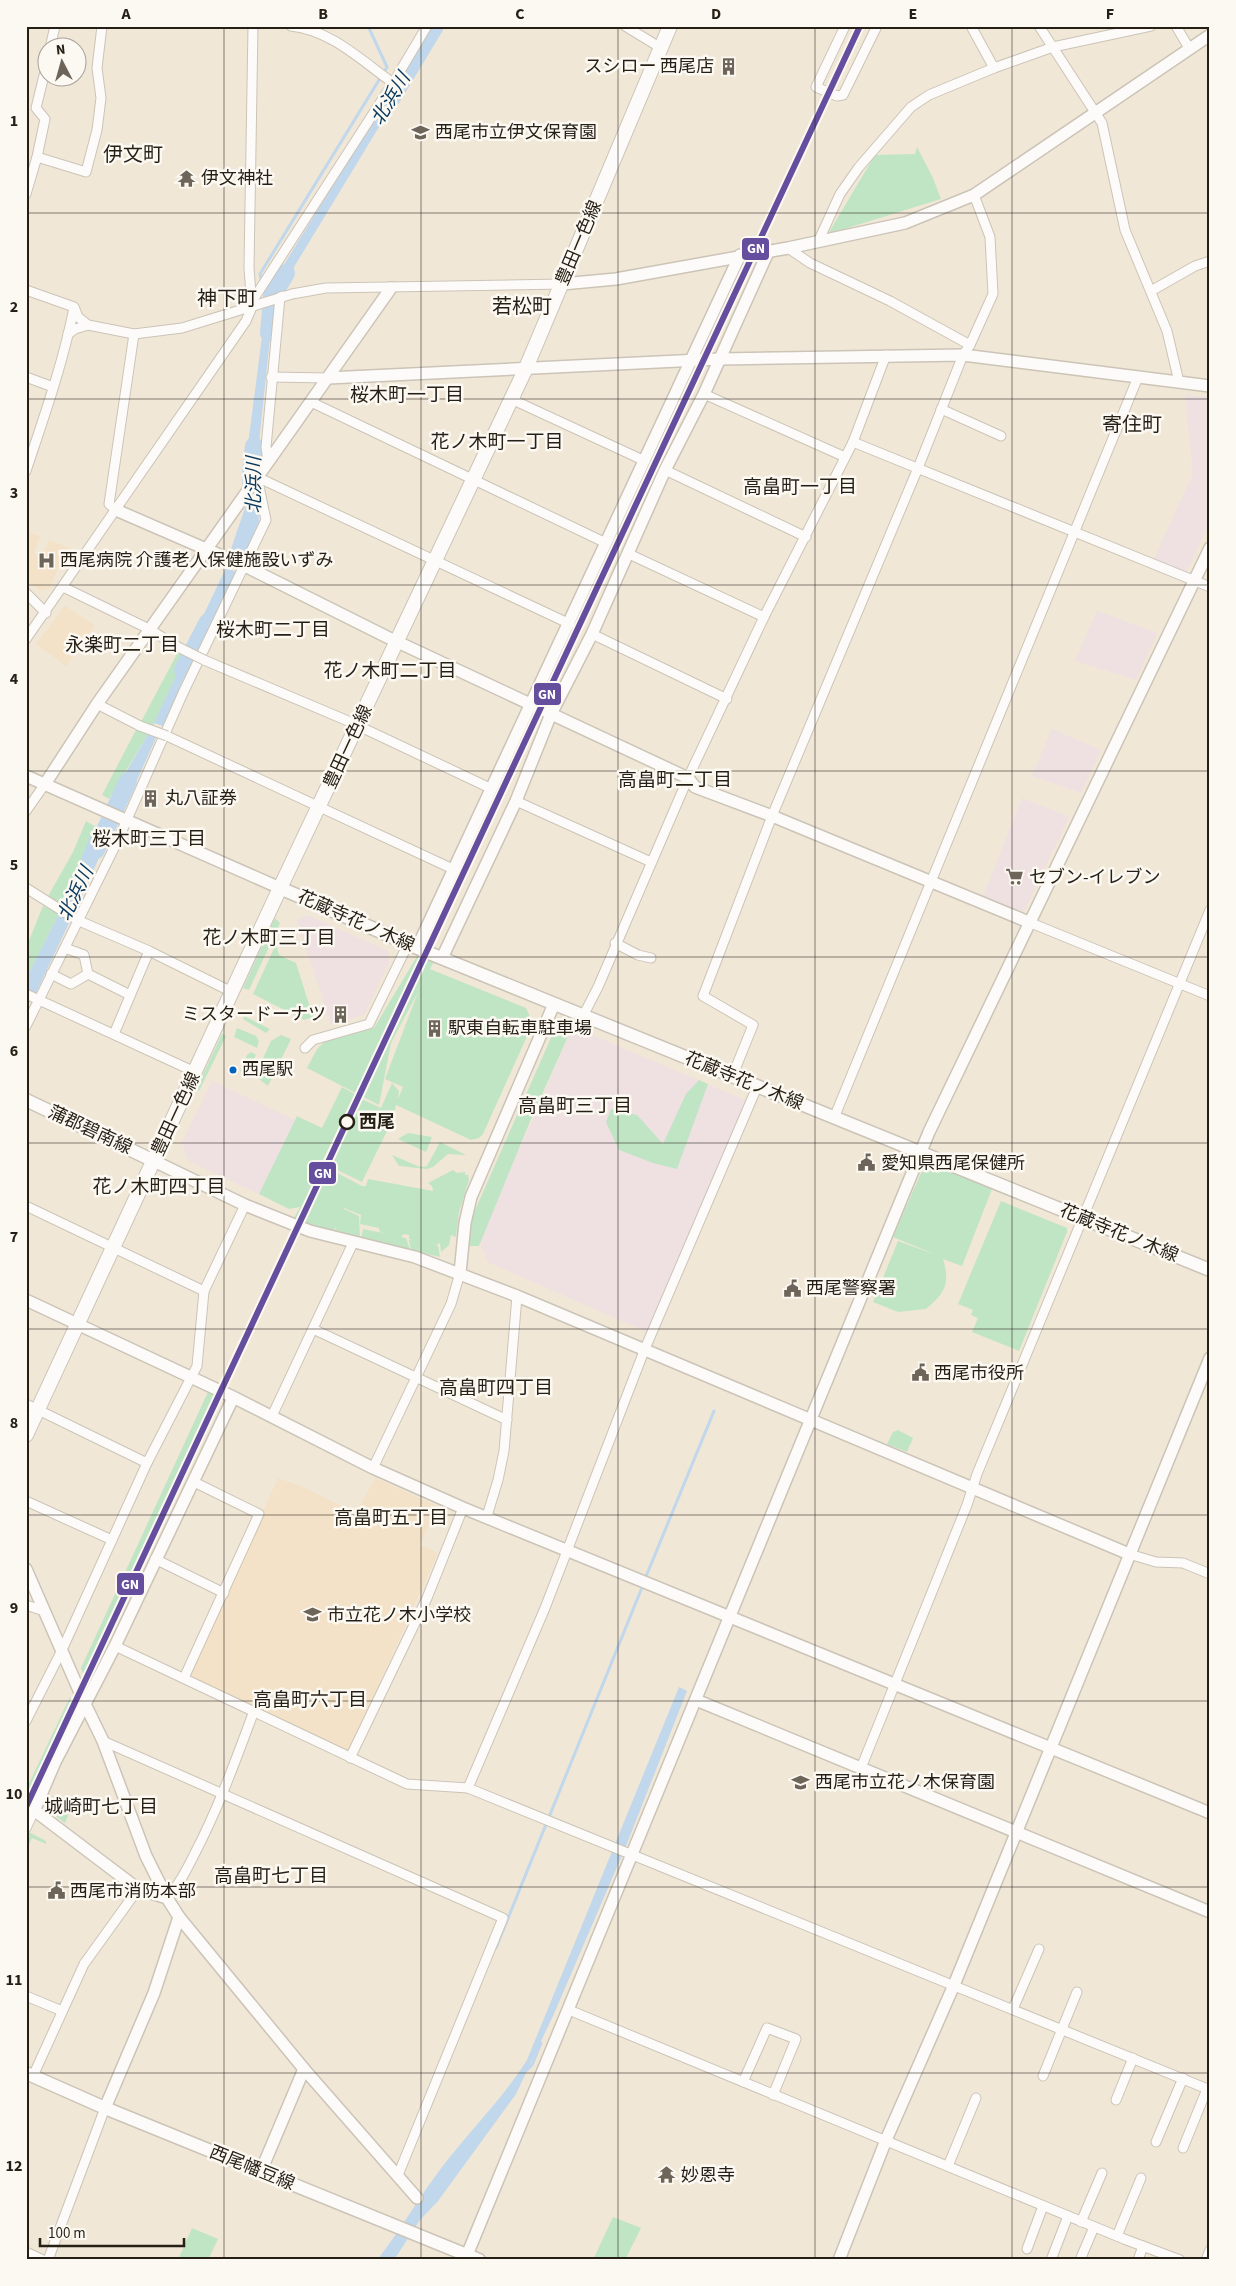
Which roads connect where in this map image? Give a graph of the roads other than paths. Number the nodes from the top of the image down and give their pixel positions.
1 (102, 26) edge
2 (253, 26) edge
3 (291, 26) edge
4 (427, 26) edge
5 (625, 26) edge
6 (670, 26) edge
7 (844, 26) edge
8 (877, 26) edge
9 (972, 26) edge
10 (1039, 26) edge
11 (1151, 26) edge
12 (1176, 26) edge
13 (1210, 34) edge
14 (1053, 47) junction
15 (661, 48) junction
16 (1189, 48) junction
17 (994, 68) junction
18 (393, 83) junction
19 (41, 88) edge
20 (1096, 112) junction
21 (37, 157) junction
22 (29, 172) edge
23 (26, 194) edge
24 (974, 195) junction
25 (818, 242) junction
26 (788, 248) junction
27 (769, 250) junction
28 (740, 256) junction
29 (1210, 261) edge
30 (562, 284) junction
31 (391, 288) junction
32 (26, 290) edge
33 (1151, 291) junction
34 (285, 296) junction
35 (254, 305) junction
36 (74, 307) junction
37 (88, 325) junction
38 (68, 334) junction
39 (134, 334) junction
40 (970, 345) junction
41 (886, 355) junction
42 (963, 355) junction
43 (720, 359) junction
44 (692, 361) junction
45 (526, 368) junction
46 (26, 377) edge
47 (271, 377) junction
48 (1138, 377) junction
49 (328, 378) junction
50 (1179, 382) junction
51 (1210, 386) edge
52 (53, 387) junction
53 (704, 394) junction
54 (511, 399) junction
55 (310, 402) junction
56 (941, 409) junction
57 (1001, 436) dead end
58 (853, 442) junction
59 (845, 457) junction
60 (268, 461) junction
61 (645, 461) junction
62 (918, 468) junction
63 (665, 470) junction
64 (26, 471) edge
65 (257, 477) junction
66 (473, 479) junction
67 (116, 510) junction
68 (1074, 532) junction
69 (806, 537) junction
70 (606, 543) junction
71 (1210, 548) edge
72 (210, 552) junction
73 (629, 554) junction
74 (436, 561) junction
75 (245, 566) junction
76 (1194, 580) junction
77 (63, 587) junction
78 (1210, 587) edge
79 (26, 592) edge
80 (46, 612) junction
81 (764, 617) junction
82 (570, 624) junction
83 (149, 629) junction
84 (592, 634) junction
85 (26, 639) edge
86 (397, 641) junction
87 (727, 699) junction
88 (97, 704) junction
89 (531, 704) junction
90 (551, 714) junction
91 (358, 726) junction
92 (26, 776) edge
93 (688, 778) junction
94 (45, 784) junction
95 (492, 789) junction
96 (516, 801) junction
97 (320, 806) junction
98 (26, 812) edge
99 (772, 816) junction
100 (123, 819) junction
101 (651, 862) junction
102 (455, 870) junction
103 (932, 883) junction
104 (26, 888) edge
105 (280, 888) junction
106 (1210, 910) edge
107 (77, 920) junction
108 (1030, 923) junction
109 (615, 943) junction
110 (413, 946) junction
111 (65, 948) junction
112 (149, 951) junction
113 (442, 958) junction
114 (651, 958) dead end
115 (51, 974) junction
116 (88, 974) junction
117 (1179, 984) junction
118 (232, 992) junction
119 (26, 994) edge
120 (130, 995) junction
121 (1210, 996) edge
122 (40, 999) junction
123 (554, 1004) junction
124 (583, 1016) junction
125 (26, 1026) edge
126 (114, 1034) junction
127 (305, 1048) dead end
128 (195, 1072) junction
129 (732, 1077) junction
130 (757, 1087) junction
131 (26, 1100) edge
132 (834, 1118) junction
133 (920, 1153) junction
134 (154, 1161) junction
135 (245, 1205) junction
136 (26, 1206) edge
137 (1083, 1219) junction
138 (354, 1243) junction
139 (115, 1248) junction
140 (1210, 1270) edge
141 (460, 1273) junction
142 (204, 1291) junction
143 (517, 1296) junction
144 (26, 1300) edge
145 (77, 1324) junction
146 (313, 1329) junction
147 (644, 1351) junction
148 (1210, 1358) edge
149 (417, 1377) junction
150 (190, 1378) junction
151 (233, 1398) junction
152 (32, 1407) edge
153 (272, 1416) junction
154 (506, 1420) junction
155 (810, 1421) junction
156 (26, 1435) edge
157 (148, 1463) junction
158 (373, 1468) junction
159 (194, 1482) junction
160 (972, 1489) junction
161 (26, 1502) edge
162 (462, 1508) junction
163 (487, 1516) junction
164 (112, 1540) junction
165 (567, 1550) junction
166 (1129, 1554) junction
167 (154, 1559) junction
168 (26, 1569) edge
169 (1210, 1574) edge
170 (224, 1593) junction
171 (26, 1605) edge
172 (44, 1611) junction
173 (730, 1618) junction
174 (115, 1646) junction
175 (62, 1650) junction
176 (184, 1678) junction
177 (895, 1684) junction
178 (696, 1700) junction
179 (84, 1704) junction
180 (30, 1705) edge
181 (254, 1711) junction
182 (26, 1721) edge
183 (103, 1741) junction
184 (1051, 1748) junction
185 (350, 1758) junction
186 (861, 1768) junction
187 (468, 1788) junction
188 (222, 1795) junction
189 (30, 1808) edge
190 (1209, 1810) edge
191 (26, 1828) edge
192 (1016, 1833) junction
193 (632, 1854) junction
194 (138, 1889) junction
195 (166, 1898) junction
196 (1210, 1912) edge
197 (179, 1917) junction
198 (1039, 1949) dead end
199 (954, 1985) junction
200 (1077, 1992) dead end
201 (26, 1996) edge
202 (1013, 2009) junction
203 (569, 2010) junction
204 (62, 2011) junction
205 (1062, 2029) junction
206 (1133, 2058) junction
207 (304, 2069) junction
208 (30, 2075) edge
209 (1043, 2076) dead end
210 (1183, 2078) junction
211 (743, 2082) junction
212 (1209, 2089) edge
213 (774, 2095) junction
214 (976, 2098) dead end
215 (1116, 2100) dead end
216 (105, 2108) junction
217 (886, 2140) junction
218 (1156, 2142) dead end
219 (1184, 2148) dead end
220 (948, 2166) junction
221 (261, 2172) junction
222 (1102, 2173) dead end
223 (398, 2175) junction
224 (1141, 2178) dead end
225 (417, 2198) dead end
226 (1043, 2206) junction
227 (1068, 2216) junction
228 (1081, 2222) junction
229 (1094, 2227) junction
230 (1117, 2236) junction
231 (1143, 2246) junction
232 (1027, 2249) dead end
233 (1210, 2250) edge
234 (26, 2252) edge
235 (466, 2257) edge
236 (1163, 2257) edge
237 (42, 2260) edge
238 (48, 2260) edge
239 (479, 2260) edge
240 (839, 2260) edge
241 (1052, 2260) edge
242 (1080, 2260) edge
243 (1138, 2260) edge
244 (1180, 2260) edge
245 (1206, 2260) edge

1 - 21 street
2 - 35 street
3 - 18 street
4 - 18 street
5 - 15 street
6 - 15 main road, 豊田一色線
7 - 8 street
9 - 17 street
10 - 14 street
11 - 14 street
12 - 16 street
13 - 16 street
14 - 17 street
14 - 20 street
15 - 30 main road, 豊田一色線
16 - 20 street
17 - 25 street
18 - 35 street
19 - 21 street
20 - 24 street
20 - 33 street
21 - 22 street
22 - 23 street
24 - 25 street
24 - 40 street
25 - 26 street
26 - 27 street
26 - 40 street
27 - 28 street
27 - 43 street
28 - 30 street
28 - 44 street
29 - 33 street
30 - 31 street
30 - 45 main road, 豊田一色線
31 - 34 street
31 - 49 street
32 - 36 street
33 - 50 street
34 - 35 street
34 - 47 street
35 - 39 street
35 - 67 street
36 - 37 street
36 - 38 street
37 - 38 street
37 - 39 street
38 - 52 street
39 - 67 street
40 - 42 street
41 - 42 street
41 - 43 street
41 - 58 street
42 - 48 street
42 - 56 street
43 - 44 street
43 - 53 street
44 - 45 street
44 - 61 street
45 - 49 street
45 - 54 main road, 豊田一色線
46 - 52 street
47 - 49 street
47 - 60 street
48 - 50 street
48 - 68 street
49 - 55 street
50 - 51 street
52 - 64 street
53 - 59 street
53 - 63 street
54 - 61 street
54 - 66 main road, 豊田一色線
55 - 60 street
55 - 66 street
56 - 57 street
56 - 62 street
58 - 59 street
58 - 62 street
59 - 69 street
60 - 65 street
61 - 70 street
62 - 68 street
62 - 99 street
63 - 69 street
63 - 73 street
65 - 72 street
65 - 74 street
65 - 75 street
66 - 70 street
66 - 74 main road, 豊田一色線
67 - 72 street
67 - 77 street
68 - 76 street
68 - 103 street
69 - 81 street
70 - 82 street
71 - 76 street
72 - 75 street
72 - 83 street
73 - 81 street
73 - 84 street
74 - 82 street
74 - 86 main road, 豊田一色線
75 - 86 street
75 - 100 street
76 - 78 street
76 - 108 street
77 - 80 street
77 - 83 street
79 - 80 street
80 - 85 street
81 - 87 street
82 - 89 street
83 - 88 street
83 - 91 street, bridge
84 - 87 street
84 - 90 street
86 - 89 street
86 - 91 main road, 豊田一色線
87 - 93 street
88 - 94 street
88 - 97 street, bridge
89 - 90 street
89 - 95 street
90 - 93 street
90 - 96 street
91 - 95 street
91 - 97 main road, 豊田一色線
92 - 94 street
93 - 99 street
93 - 101 street
94 - 98 street
94 - 100 street
95 - 102 street
96 - 101 street
96 - 113 street
97 - 102 street
97 - 105 main road, 豊田一色線
99 - 103 street
99 - 129 street
100 - 105 street
100 - 107 street
101 - 109 street
102 - 110 street
103 - 108 street
103 - 132 street
104 - 107 street
105 - 110 main road, 花蔵寺花ノ木線
105 - 118 main road, 豊田一色線
106 - 117 street
107 - 111 street
107 - 112 street
108 - 117 street
108 - 133 street
109 - 114 street
109 - 124 street
110 - 113 main road, 花蔵寺花ノ木線
110 - 127 street
111 - 115 street
111 - 116 street
112 - 118 street
112 - 120 street
113 - 123 main road, 花蔵寺花ノ木線
115 - 116 street
115 - 122 street
116 - 120 street
117 - 121 street
117 - 137 street
118 - 128 main road, 豊田一色線
119 - 122 street
120 - 126 street
122 - 125 street
122 - 126 street
123 - 124 main road, 花蔵寺花ノ木線
123 - 141 street
124 - 129 main road, 花蔵寺花ノ木線
126 - 128 street
128 - 134 main road, 豊田一色線
129 - 130 main road, 花蔵寺花ノ木線
130 - 132 main road, 花蔵寺花ノ木線
130 - 147 street
131 - 134 main road, 蒲郡碧南線
132 - 133 main road, 花蔵寺花ノ木線
133 - 137 main road, 花蔵寺花ノ木線
133 - 155 street
134 - 135 street
134 - 139 main road, 豊田一色線
135 - 138 street
135 - 142 street
136 - 139 street
137 - 140 main road, 花蔵寺花ノ木線
137 - 160 street
138 - 141 street
138 - 146 street
139 - 142 street
139 - 145 main road, 豊田一色線
141 - 143 street
141 - 149 street
142 - 150 street
143 - 147 street
143 - 154 street
144 - 145 street
145 - 150 street
145 - 152 main road, 豊田一色線
146 - 149 street
146 - 153 street
147 - 155 street
147 - 165 street
148 - 166 street
149 - 154 street
149 - 158 street
150 - 151 street
150 - 157 street
151 - 153 street
151 - 159 street
152 - 156 main road, 豊田一色線
152 - 157 street
153 - 158 street
154 - 163 street
155 - 160 street
155 - 173 street
157 - 164 street
158 - 162 street
159 - 167 street
159 - 170 street
160 - 166 street
160 - 177 street
161 - 164 street
162 - 163 street
162 - 185 street
163 - 165 street
164 - 175 street
165 - 173 street
165 - 187 street
166 - 169 street
166 - 184 street
167 - 170 street
167 - 174 street
168 - 172 street
170 - 176 street
171 - 172 street
172 - 175 street
173 - 177 street
173 - 178 street
174 - 176 street
174 - 179 street
175 - 179 street
175 - 180 street
176 - 181 street
177 - 184 street
177 - 186 street
178 - 186 street
178 - 193 street
179 - 183 street
179 - 189 street
180 - 182 street
181 - 185 street
181 - 188 street
183 - 188 street
183 - 195 street
184 - 190 street
184 - 192 street
185 - 187 street
186 - 192 street
187 - 193 street
188 - 195 street
188 - 223 street
189 - 191 street
189 - 194 street
192 - 196 street
192 - 199 street
193 - 199 street
193 - 203 street
194 - 195 street
194 - 204 street
195 - 197 street
197 - 207 street
197 - 216 street
198 - 202 street
199 - 202 street
199 - 217 street
200 - 205 street
201 - 204 street
202 - 205 street
203 - 211 street
203 - 235 street
204 - 208 street
205 - 206 street
205 - 209 street
206 - 210 street
206 - 215 street
207 - 221 street
207 - 223 street
208 - 216 main road, 西尾幡豆線
210 - 212 street
210 - 218 street
211 - 213 street
211 - 213 street
212 - 219 street
213 - 217 street
214 - 220 street
216 - 221 main road, 西尾幡豆線
216 - 238 street
217 - 220 street
217 - 240 street
220 - 226 street
221 - 235 main road, 西尾幡豆線
222 - 228 street
223 - 225 street
224 - 230 street
226 - 227 street
226 - 232 street
227 - 228 street
227 - 241 street
228 - 229 street
229 - 230 street
229 - 242 street
230 - 231 street
231 - 236 street
231 - 243 street
233 - 245 street
234 - 237 street
235 - 239 main road, 西尾幡豆線
236 - 244 street

